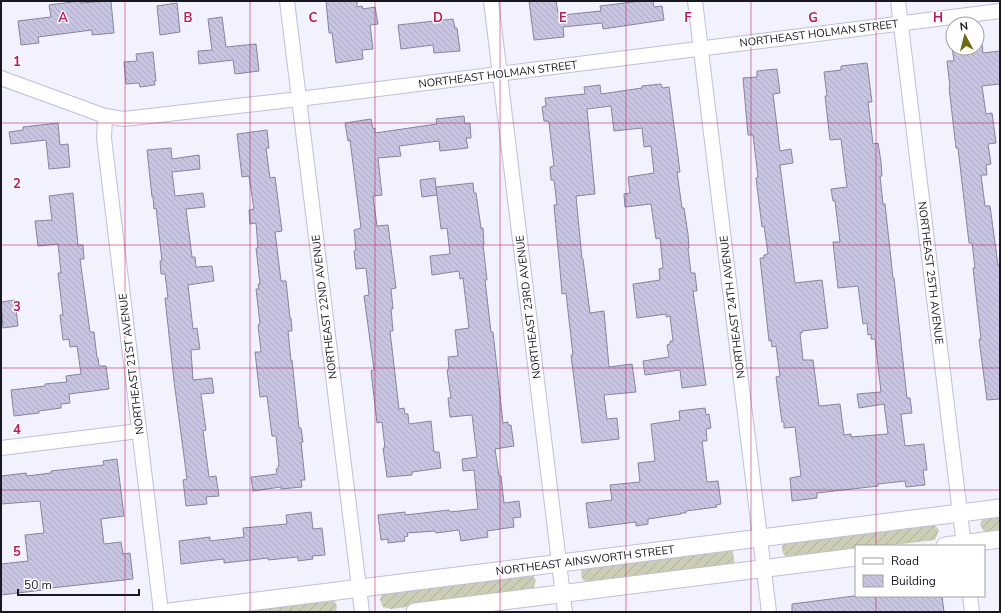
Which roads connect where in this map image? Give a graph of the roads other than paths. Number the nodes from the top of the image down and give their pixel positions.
1 (287, 1) edge
2 (491, 1) edge
3 (695, 1) edge
4 (898, 1) edge
5 (1000, 11) edge
6 (900, 23) junction
7 (700, 48) junction
8 (500, 73) junction
9 (1, 78) edge
10 (299, 99) junction
11 (105, 116) junction
12 (139, 431) junction
13 (1, 448) edge
14 (1000, 508) edge
15 (961, 514) junction
16 (760, 538) junction
17 (1000, 539) edge
18 (964, 545) edge
19 (855, 557) edge
20 (560, 563) junction
21 (763, 569) junction
22 (358, 588) junction
23 (563, 594) junction
24 (970, 597) edge
25 (161, 612) edge
26 (169, 612) edge
27 (362, 612) edge
28 (415, 612) edge
29 (565, 612) edge
30 (769, 612) edge
31 (972, 612) edge

1 - 10 street, NORTHEAST 22ND AVENUE
2 - 8 street, NORTHEAST 23RD AVENUE
3 - 7 street, NORTHEAST 24TH AVENUE
4 - 6 street, NORTHEAST 25TH AVENUE
5 - 6 street, NORTHEAST HOLMAN STREET
6 - 7 street, NORTHEAST HOLMAN STREET
6 - 15 street, NORTHEAST 25TH AVENUE
7 - 8 street, NORTHEAST HOLMAN STREET
7 - 16 street, NORTHEAST 24TH AVENUE
8 - 10 street, NORTHEAST HOLMAN STREET
8 - 20 street, NORTHEAST 23RD AVENUE
9 - 11 street, NORTHEAST HOLMAN STREET
10 - 11 street, NORTHEAST HOLMAN STREET
10 - 22 street, NORTHEAST 22ND AVENUE
11 - 12 street, NORTHEAST 21ST AVENUE
12 - 13 street
12 - 25 street, NORTHEAST 21ST AVENUE
14 - 15 street, NORTHEAST AINSWORTH STREET
15 - 16 street, NORTHEAST AINSWORTH STREET
15 - 18 street, NORTHEAST 25TH AVENUE
16 - 20 street, NORTHEAST AINSWORTH STREET
16 - 21 street, NORTHEAST 24TH AVENUE
17 - 18 street
19 - 21 street
20 - 22 street, NORTHEAST AINSWORTH STREET
20 - 23 street, NORTHEAST 23RD AVENUE
21 - 23 street
21 - 30 street, NORTHEAST 24TH AVENUE
22 - 26 street, NORTHEAST AINSWORTH STREET
22 - 27 street, NORTHEAST 22ND AVENUE
23 - 28 street
23 - 29 street, NORTHEAST 23RD AVENUE
24 - 31 street

